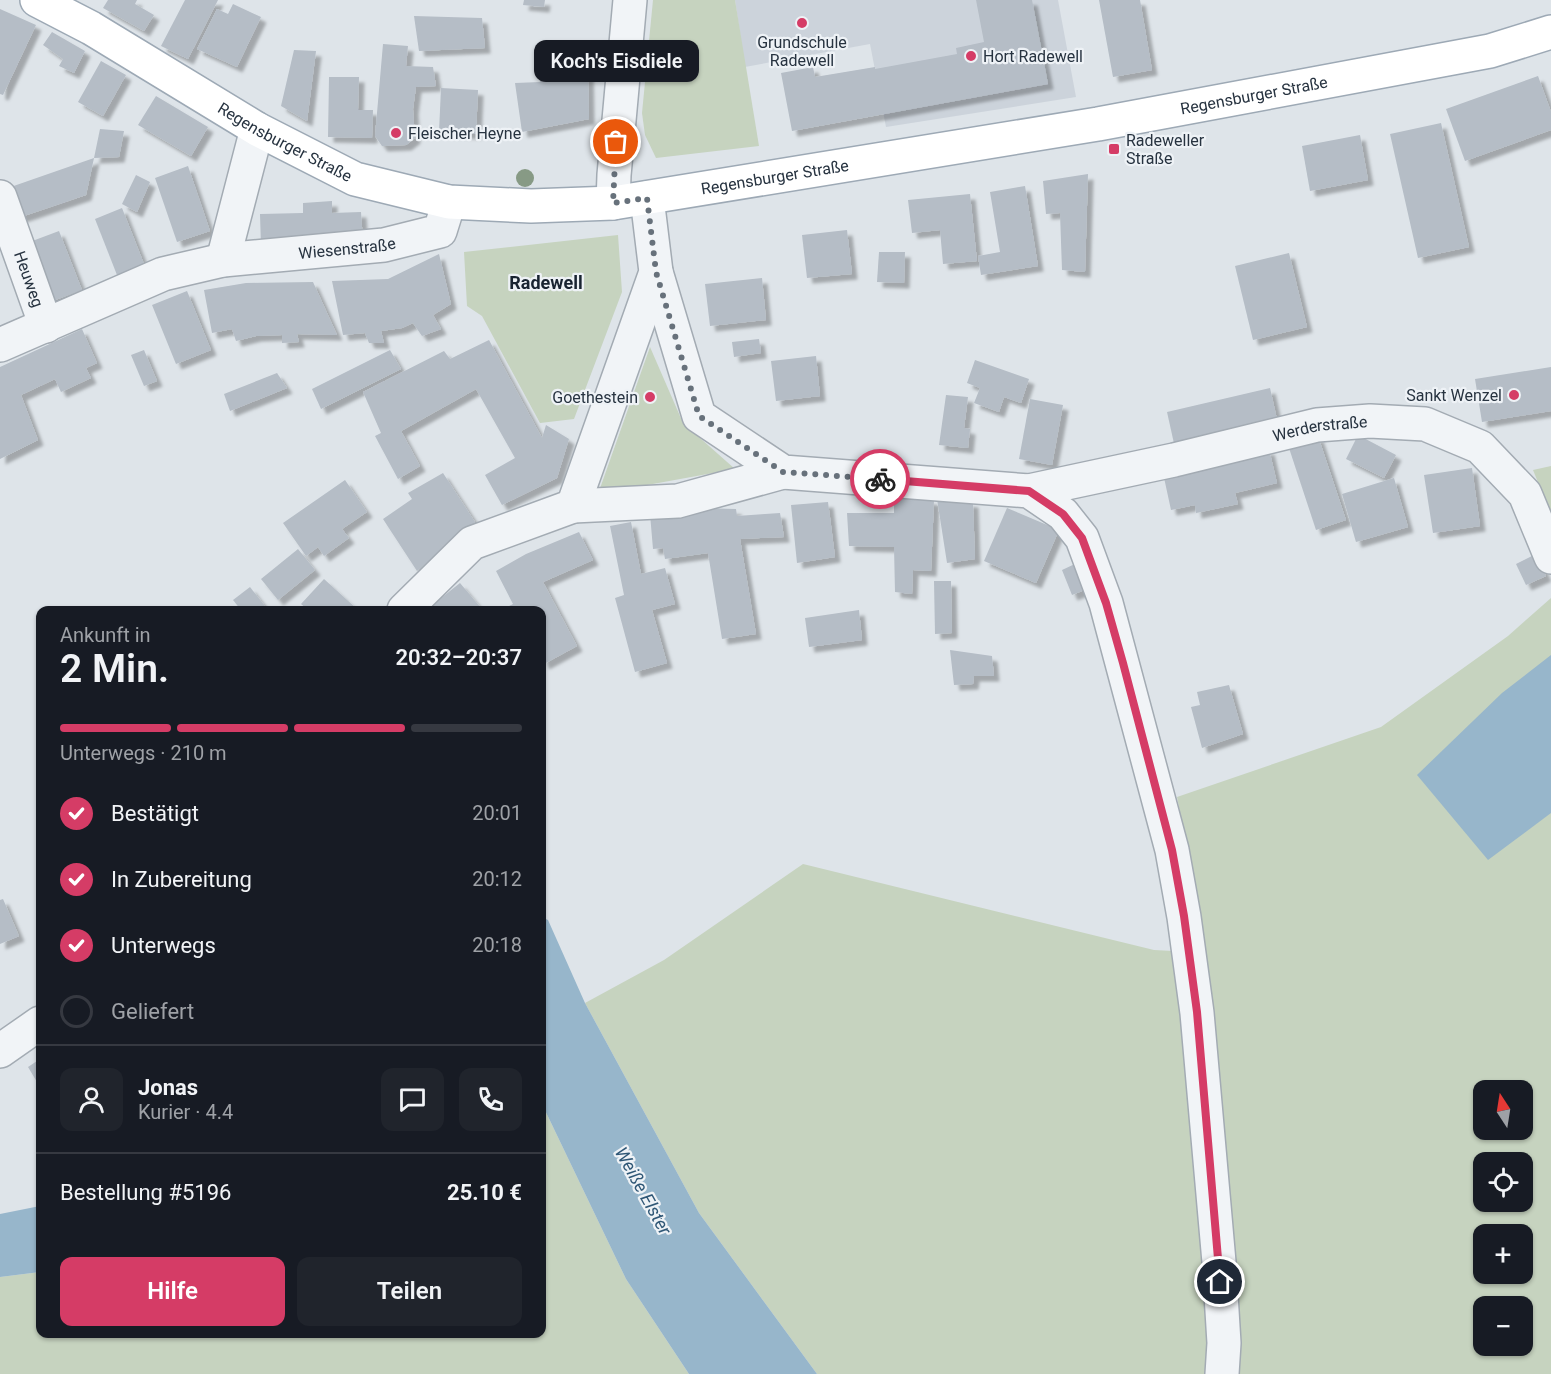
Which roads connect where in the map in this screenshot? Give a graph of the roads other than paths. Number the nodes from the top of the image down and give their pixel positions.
1 (37, 0) edge
2 (630, 0) edge
3 (1551, 32) edge
4 (258, 129) junction
5 (0, 197) edge
6 (647, 198) junction
7 (449, 202) junction
8 (613, 203) junction
9 (223, 260) junction
10 (656, 272) junction
11 (46, 326) junction
12 (0, 345) edge
13 (783, 472) junction
14 (1029, 491) junction
15 (573, 506) junction
16 (1551, 556) edge
17 (408, 606) edge
18 (36, 1026) edge
19 (0, 1051) edge
20 (1223, 1358) edge

1 - 4 main road, Regensburger Straße
2 - 8 street
3 - 6 main road, Regensburger Straße
4 - 7 main road, Regensburger Straße
4 - 9 street
5 - 11 street, Heuweg
6 - 8 main road, Regensburger Straße
6 - 10 street
7 - 8 main road, Regensburger Straße
7 - 9 street, Wiesenstraße
9 - 11 street, Wiesenstraße
10 - 13 street
10 - 15 street
11 - 12 street, Wiesenstraße
13 - 14 street
13 - 15 street
14 - 16 street, Werderstraße
14 - 20 street
15 - 17 street
18 - 19 street

